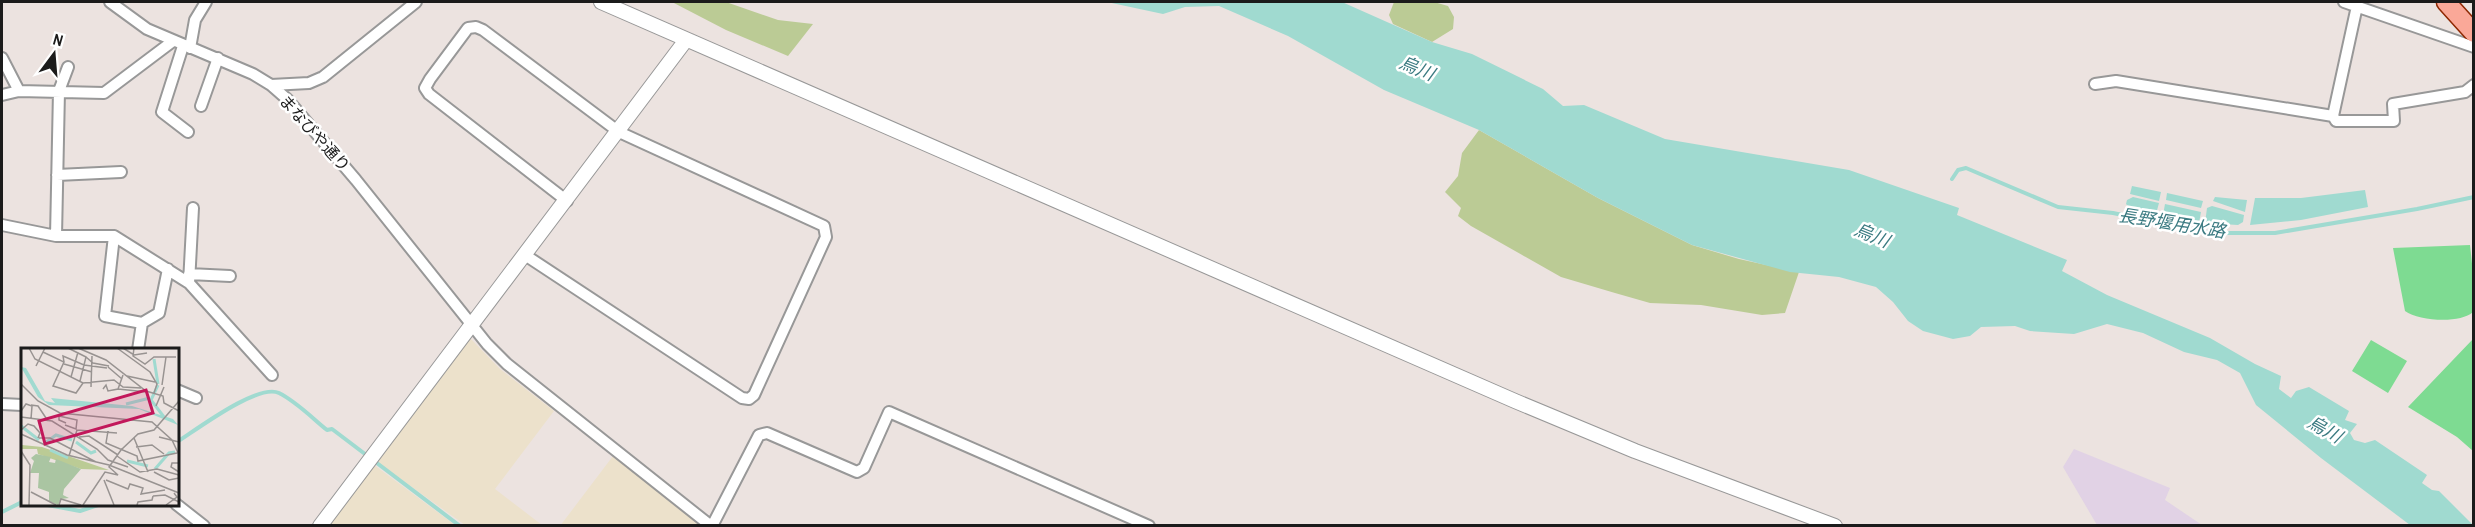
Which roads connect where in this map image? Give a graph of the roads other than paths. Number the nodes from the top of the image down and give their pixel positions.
1 (110, 2) edge
2 (206, 2) edge
3 (416, 2) edge
4 (601, 2) edge
5 (2344, 2) edge
6 (2446, 2) edge
7 (2357, 6) junction
8 (2474, 33) edge
9 (686, 40) junction
10 (182, 45) junction
11 (2474, 48) edge
12 (2, 58) edge
13 (218, 58) junction
14 (68, 67) dead end
15 (2095, 84) dead end
16 (271, 85) junction
17 (2474, 85) edge
18 (19, 91) junction
19 (58, 91) junction
20 (2, 95) edge
21 (201, 106) dead end
22 (2333, 116) junction
23 (188, 132) dead end
24 (619, 132) junction
25 (121, 172) dead end
26 (57, 175) junction
27 (567, 201) junction
28 (193, 208) dead end
29 (2, 225) edge
30 (56, 236) junction
31 (114, 236) junction
32 (525, 255) junction
33 (168, 269) junction
34 (230, 276) dead end
35 (189, 279) junction
36 (142, 323) junction
37 (471, 324) junction
38 (138, 348) edge
39 (272, 375) dead end
40 (178, 390) edge
41 (196, 398) dead end
42 (2, 404) edge
43 (21, 405) edge
44 (178, 506) edge
45 (1806, 515) junction
46 (204, 525) edge
47 (320, 525) edge
48 (711, 525) edge
49 (1149, 525) edge
50 (1817, 525) edge
51 (1835, 525) edge

1 - 10 street, まなびや通り
2 - 10 street
3 - 16 street
4 - 9 street
5 - 7 street
6 - 8 main road
7 - 11 street
7 - 22 street
9 - 24 street
9 - 45 street
10 - 13 street, まなびや通り
10 - 19 street
10 - 23 street
12 - 18 street
13 - 16 street, まなびや通り
13 - 21 street
14 - 19 street
15 - 22 street
16 - 37 street, まなびや通り
17 - 22 street
18 - 19 street
18 - 20 street
19 - 26 street
24 - 27 street
24 - 27 street
24 - 32 street
25 - 26 street
26 - 30 street
27 - 32 street
28 - 35 street
29 - 30 street
30 - 31 street
31 - 33 street
31 - 36 street
32 - 37 street
33 - 35 street
33 - 36 street
34 - 35 street
35 - 39 street
36 - 38 street
37 - 47 street
37 - 48 street, まなびや通り
40 - 41 street
42 - 43 street
44 - 46 street
45 - 50 street
45 - 51 street
48 - 49 street

